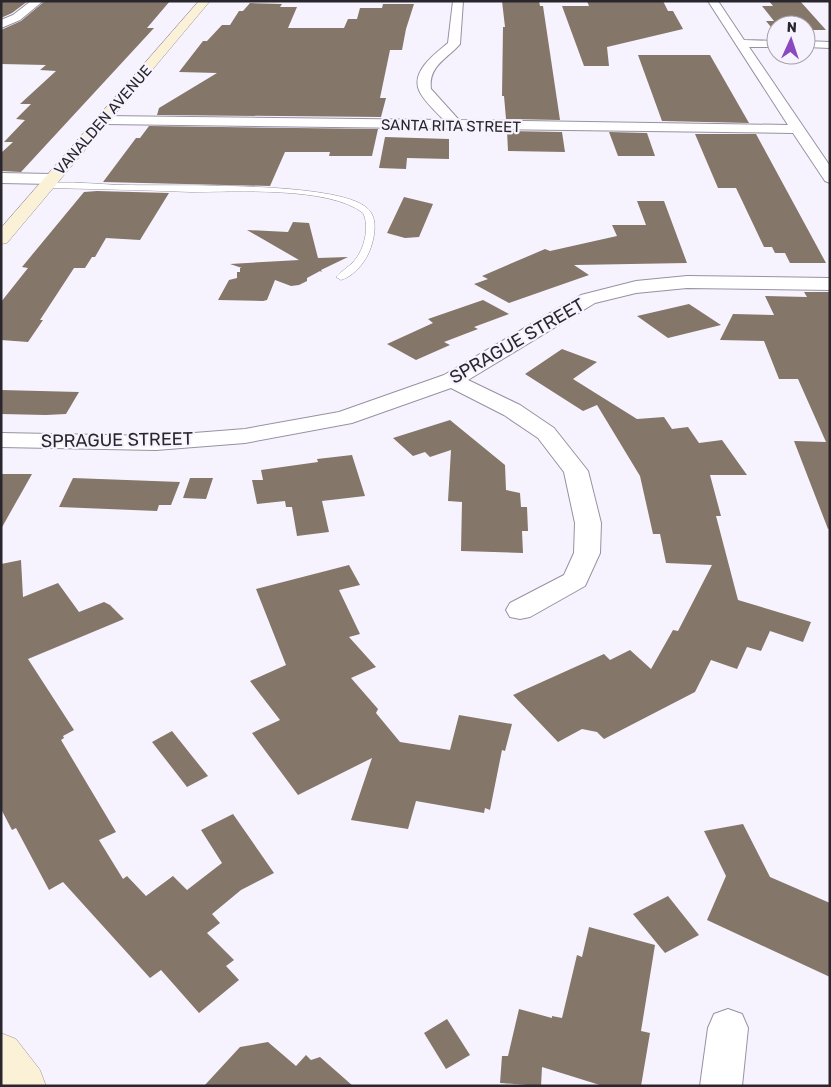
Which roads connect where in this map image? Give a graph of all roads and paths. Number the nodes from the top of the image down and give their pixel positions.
1 (38, 1) edge
2 (204, 1) edge
3 (458, 1) edge
4 (713, 1) edge
5 (1, 25) edge
6 (741, 43) junction
7 (766, 44) edge
8 (816, 44) edge
9 (830, 45) edge
10 (104, 120) junction
11 (456, 126) junction
12 (797, 129) junction
13 (1, 178) edge
14 (830, 178) edge
15 (49, 182) junction
16 (1, 239) edge
17 (341, 277) dead end
18 (830, 284) edge
19 (452, 380) junction
20 (1, 440) edge
21 (520, 610) dead end
22 (728, 1028) dead end
23 (1, 1054) edge
24 (24, 1086) edge
25 (722, 1086) edge

1 - 5 street
2 - 10 main road, VANALDEN AVENUE
3 - 11 street
4 - 6 street
6 - 7 street
6 - 12 street
8 - 9 street
10 - 11 street, SANTA RITA STREET
10 - 15 main road, VANALDEN AVENUE
11 - 12 street, SANTA RITA STREET
12 - 14 street
13 - 15 street
15 - 16 main road, VANALDEN AVENUE
15 - 17 lane
18 - 19 street, SPRAGUE STREET
19 - 20 street, SPRAGUE STREET
19 - 21 street
22 - 25 street
23 - 24 main road

